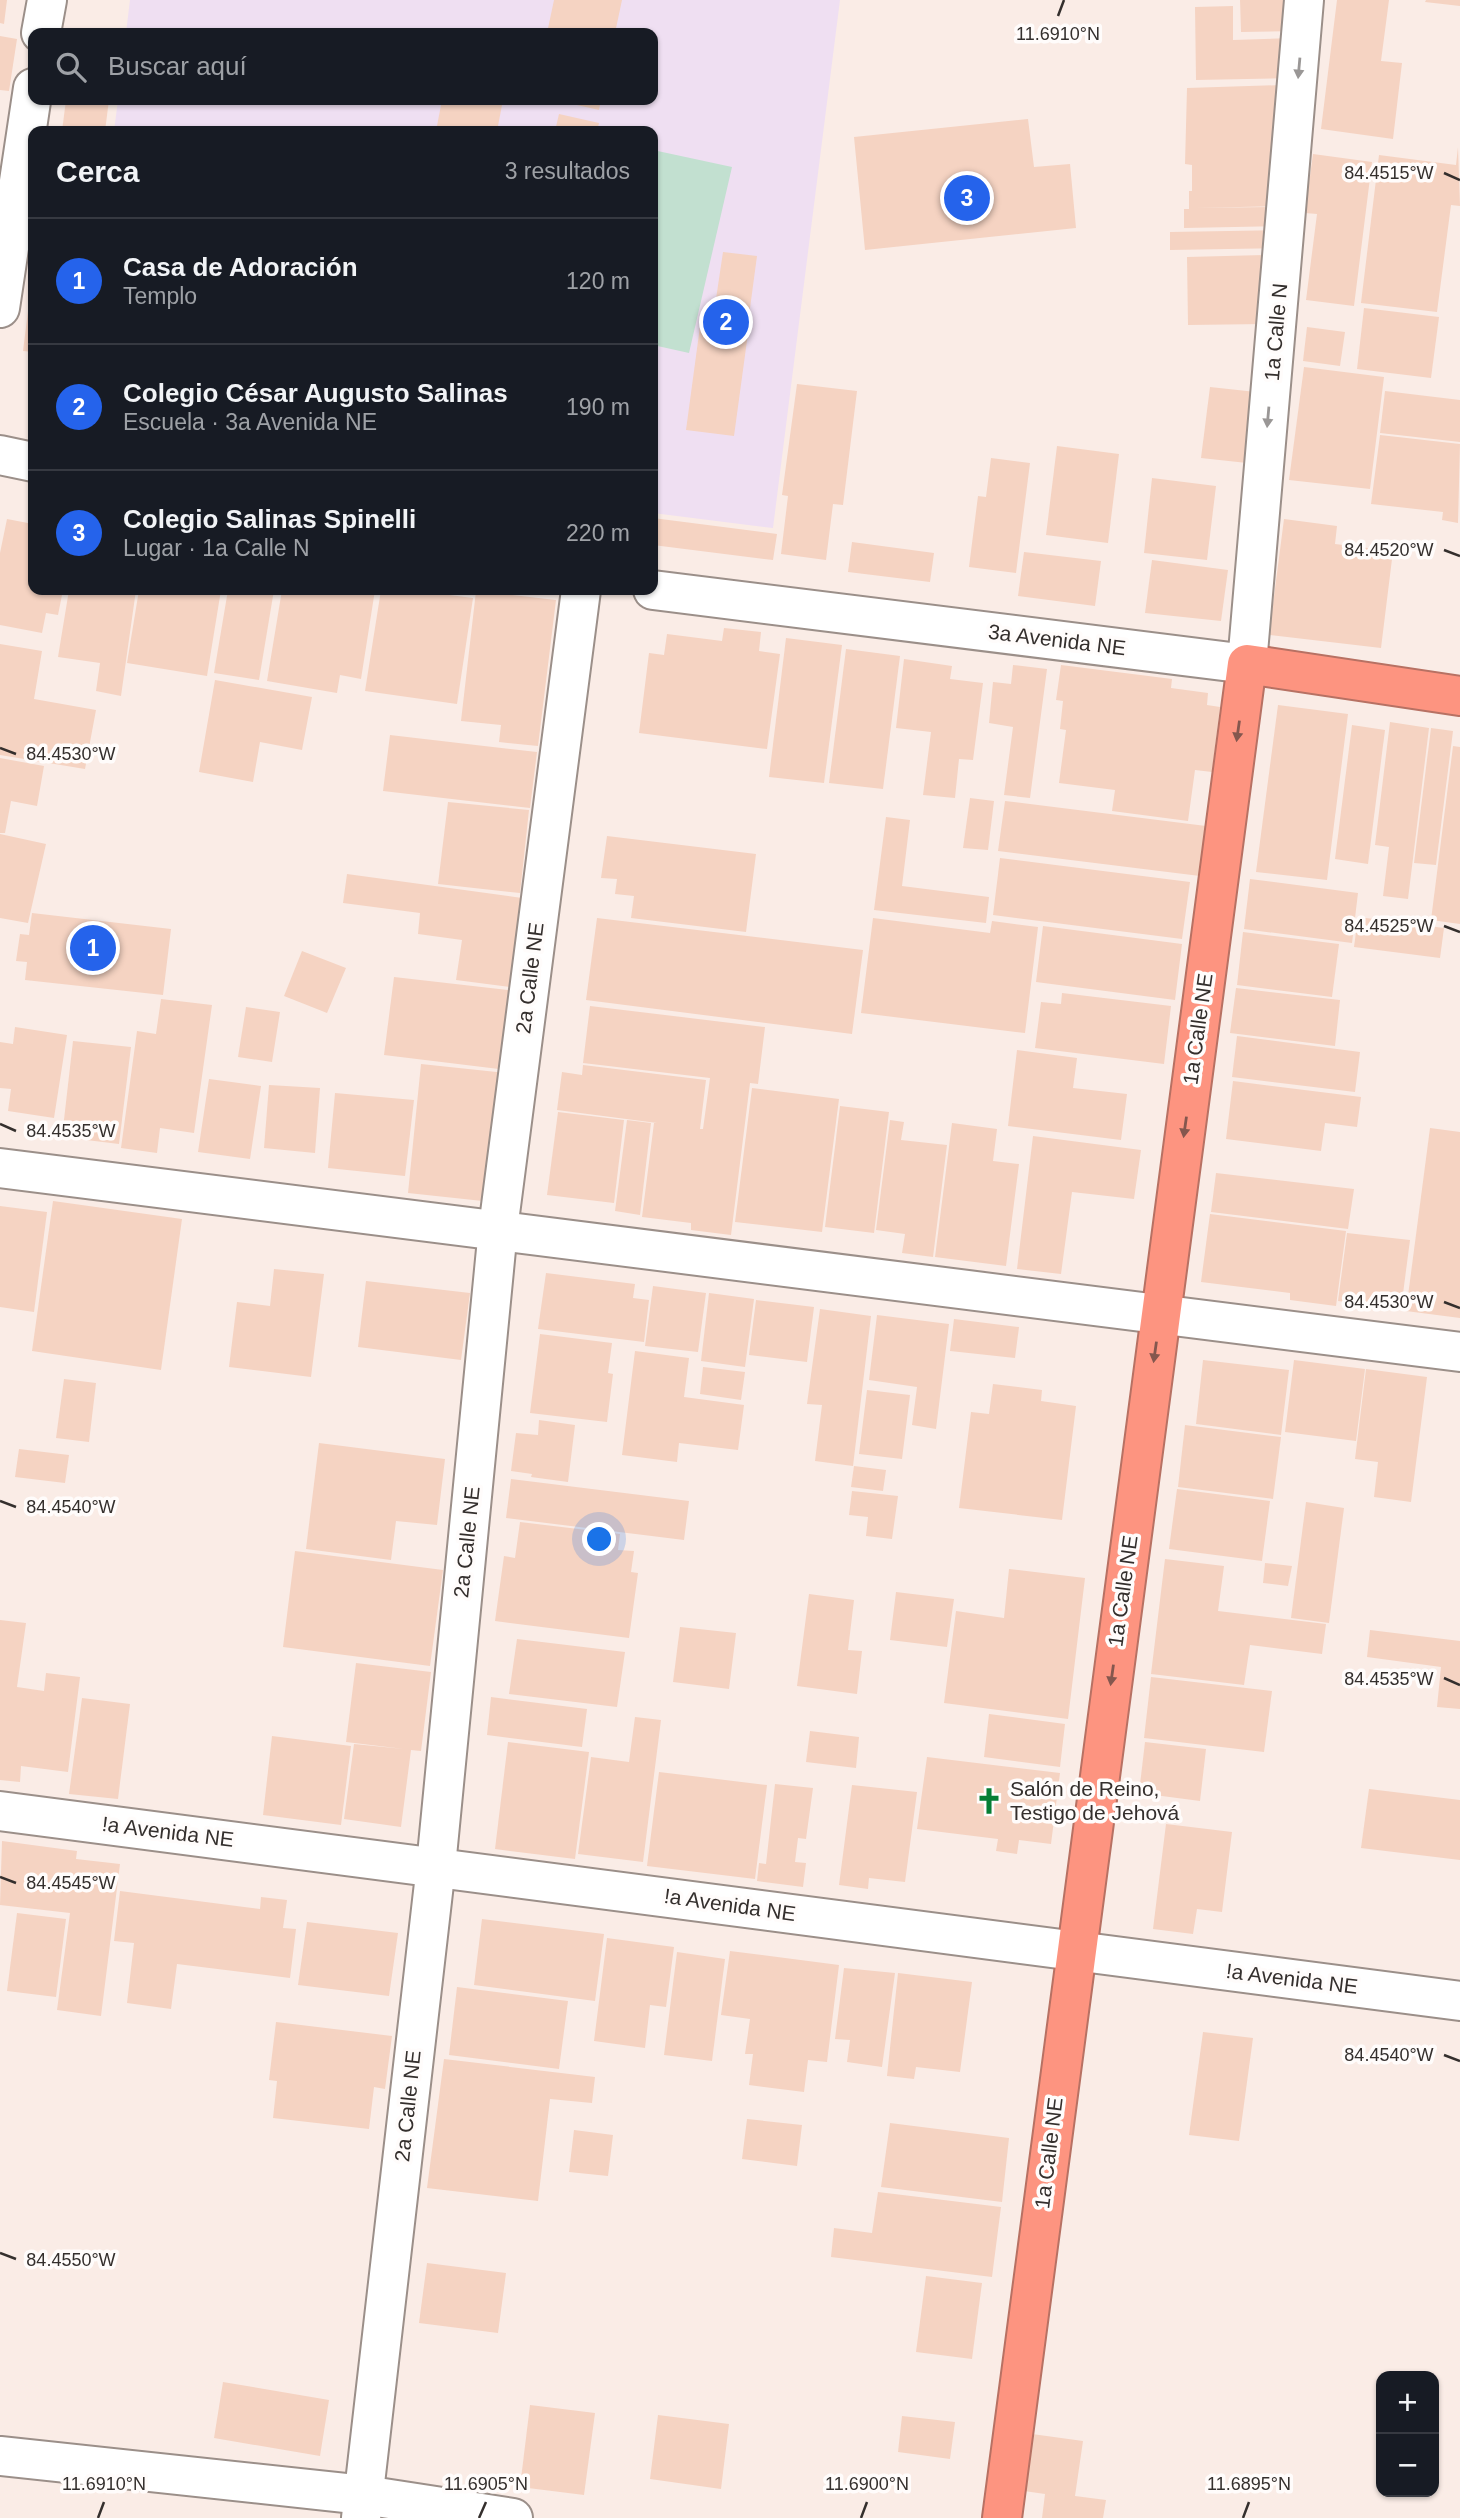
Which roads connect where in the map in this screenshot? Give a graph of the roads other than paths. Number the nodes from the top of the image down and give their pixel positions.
1 (47, 0) edge
2 (1304, 0) edge
3 (42, 28) edge
4 (30, 105) edge
5 (0, 308) edge
6 (0, 455) edge
7 (28, 461) edge
8 (658, 591) edge
9 (580, 595) edge
10 (1247, 664) junction
11 (1460, 696) edge
12 (0, 1168) edge
13 (498, 1229) junction
14 (1160, 1313) junction
15 (1460, 1352) edge
16 (0, 1811) edge
17 (436, 1866) junction
18 (1076, 1951) junction
19 (1460, 2001) edge
20 (0, 2456) edge
21 (363, 2507) edge
22 (513, 2518) edge
23 (1002, 2518) edge

1 - 3 street
2 -> 10 street, 1a Calle N
4 - 5 street
6 - 7 street
8 - 10 street, 3a Avenida NE
9 - 13 street, 2a Calle NE
10 - 11 highway, 3a Avenida NE
10 -> 14 highway, 1a Calle NE
12 - 13 street
13 - 14 street
13 - 17 street, 2a Calle NE
14 - 15 street
14 -> 18 highway, 1a Calle NE
16 - 17 street, !a Avenida NE
17 - 18 street, !a Avenida NE
17 - 21 street, 2a Calle NE
18 - 19 street, !a Avenida NE
18 - 23 highway, 1a Calle NE
20 - 21 street
21 - 22 street

